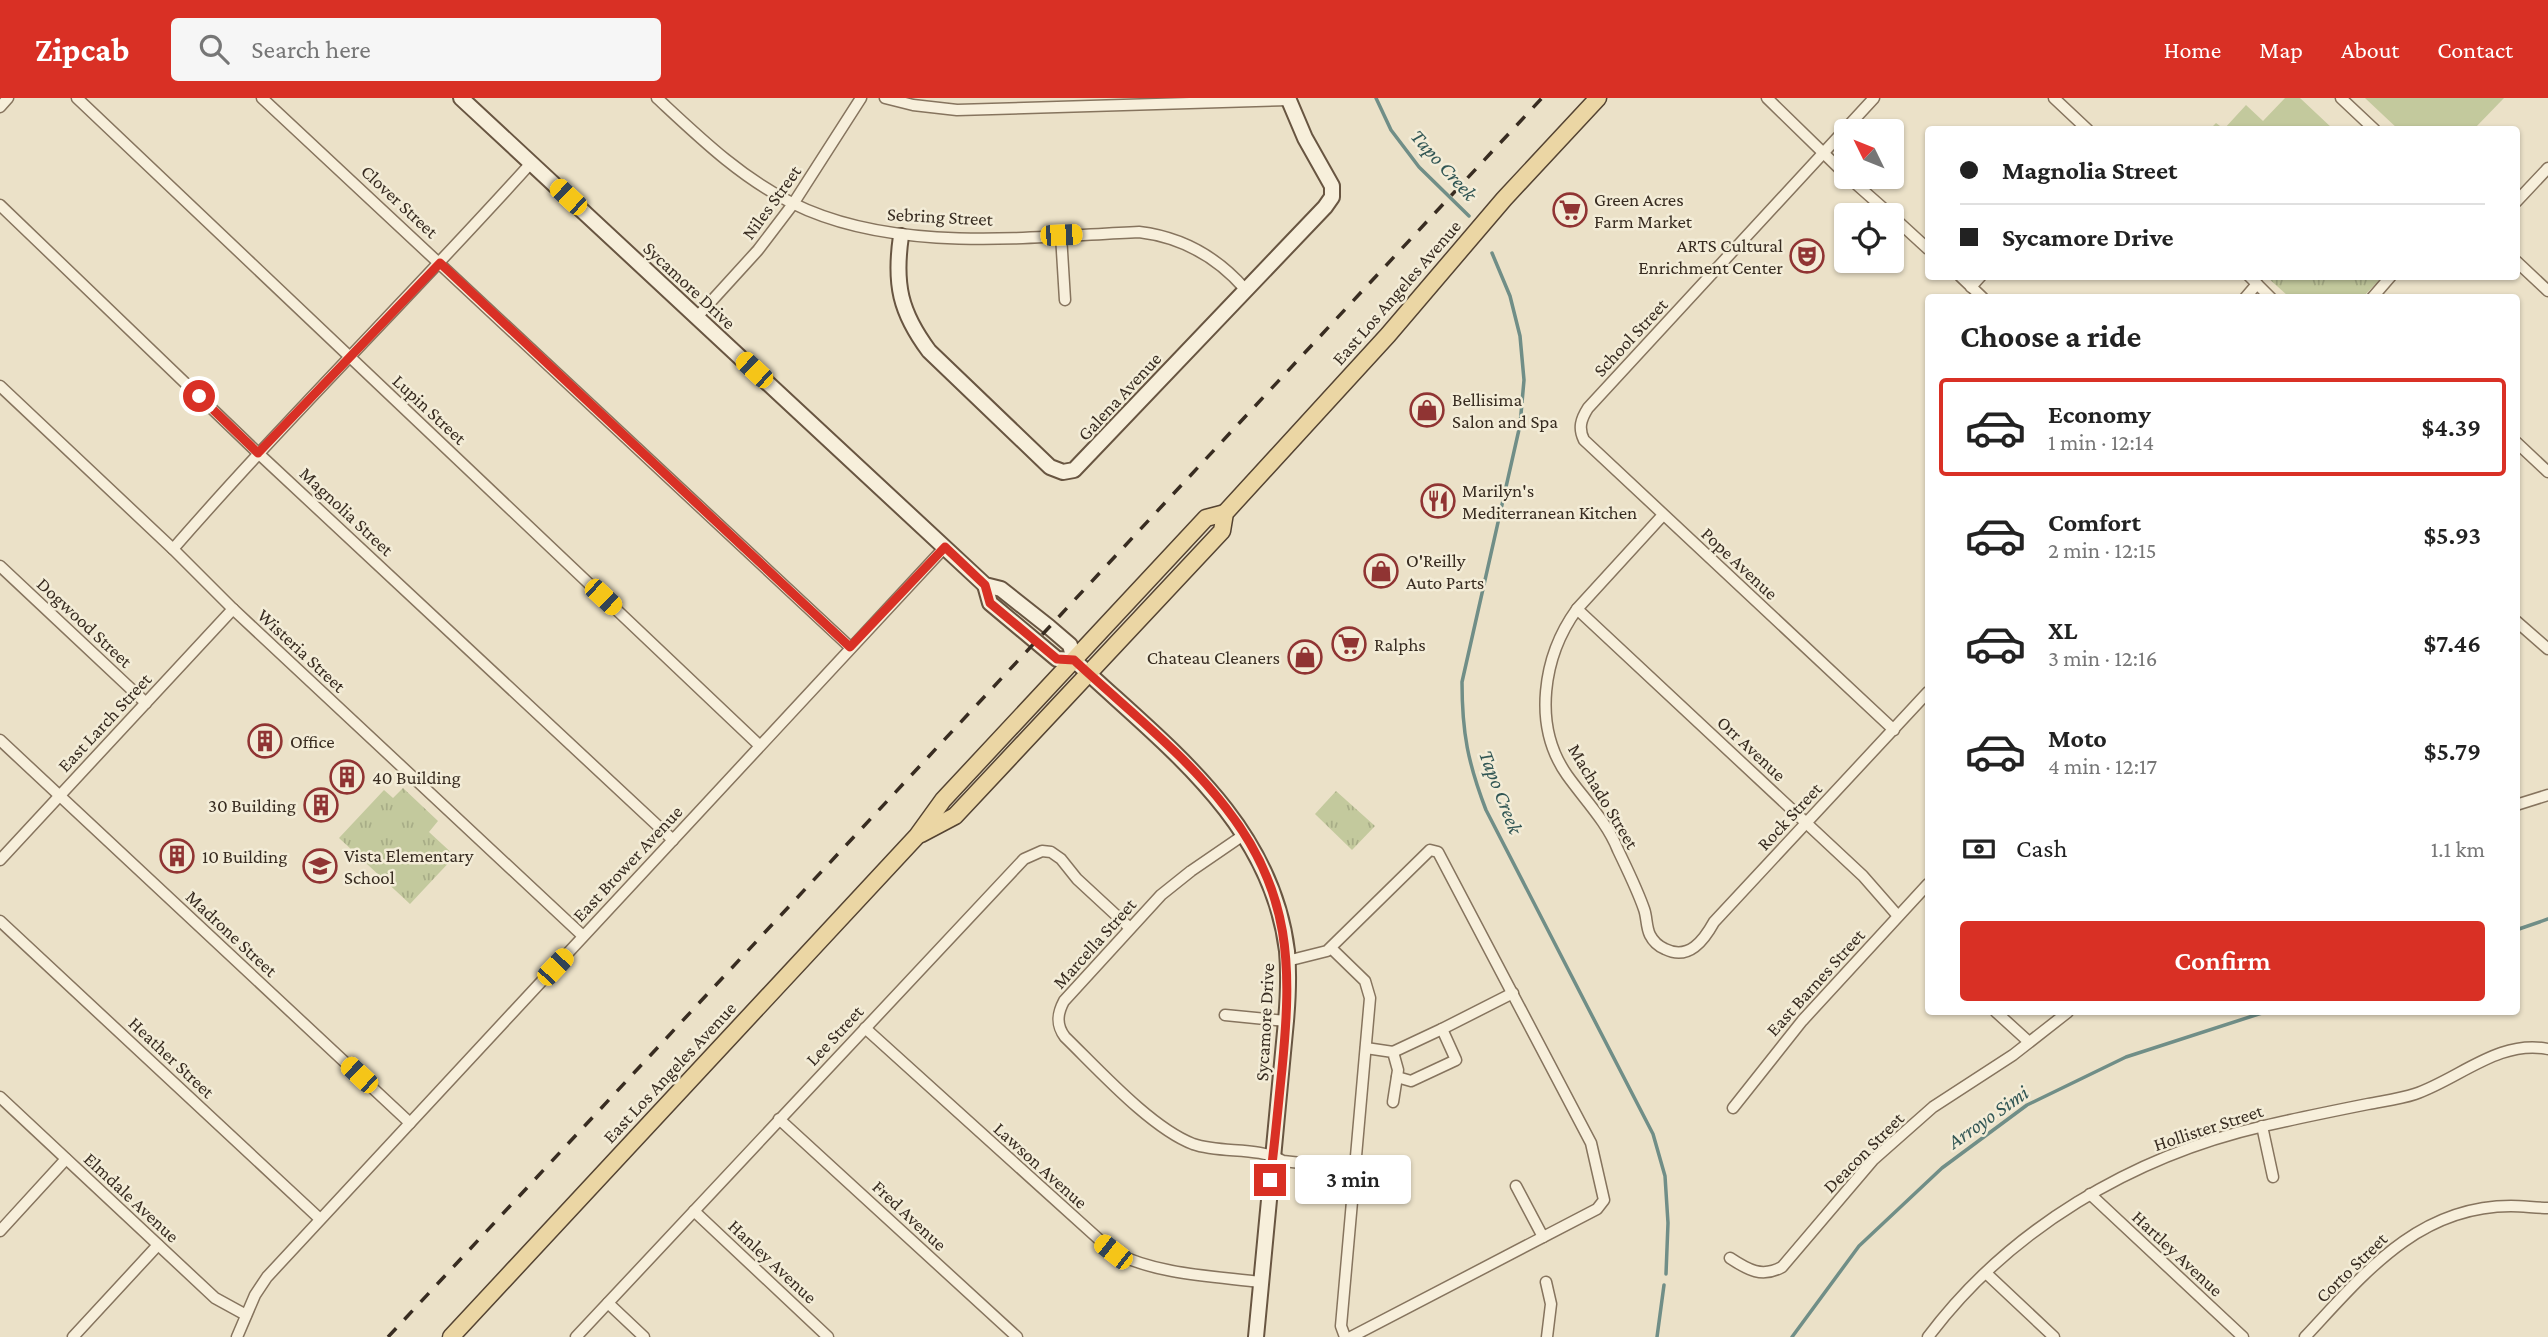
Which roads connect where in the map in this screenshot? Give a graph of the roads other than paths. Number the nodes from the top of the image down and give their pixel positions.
1 (8, 98) edge
2 (77, 98) edge
3 (262, 98) edge
4 (461, 98) edge
5 (657, 98) edge
6 (861, 98) edge
7 (885, 98) edge
8 (1598, 98) edge
9 (1767, 98) edge
10 (1874, 98) edge
11 (2054, 98) edge
12 (2341, 98) edge
13 (1289, 99) edge
14 (1161, 101) edge
15 (0, 107) edge
16 (2084, 126) edge
17 (2371, 126) edge
18 (1822, 154) junction
19 (531, 163) junction
20 (1834, 165) edge
21 (2548, 168) edge
22 (1861, 189) edge
23 (2520, 198) edge
24 (1877, 203) edge
25 (793, 204) junction
26 (0, 205) edge
27 (1904, 228) edge
28 (1061, 235) junction
29 (901, 236) junction
30 (1925, 246) edge
31 (440, 263) junction
32 (2520, 265) edge
33 (1964, 280) edge
34 (1976, 280) edge
35 (2253, 280) edge
36 (2388, 280) edge
37 (1971, 286) junction
38 (1245, 289) junction
39 (2548, 290) edge
40 (1979, 294) edge
41 (2267, 294) edge
42 (2375, 294) edge
43 (1065, 300) dead end
44 (697, 317) junction
45 (349, 357) junction
46 (0, 386) edge
47 (1584, 414) joint
48 (2520, 446) edge
49 (258, 453) junction
50 (2548, 472) edge
51 (1225, 513) junction
52 (1663, 515) junction
53 (945, 547) junction
54 (173, 549) junction
55 (0, 566) edge
56 (233, 609) junction
57 (1577, 609) junction
58 (2520, 624) edge
59 (850, 647) junction
60 (2548, 649) edge
61 (1074, 660) junction
62 (1088, 673) junction
63 (1925, 695) edge
64 (146, 703) junction
65 (1894, 730) junction
66 (0, 740) edge
67 (759, 745) junction
68 (2548, 795) edge
69 (60, 796) junction
70 (2520, 804) edge
71 (1807, 823) junction
72 (1245, 834) junction
73 (917, 836) junction
74 (673, 839) junction
75 (0, 860) edge
76 (1925, 887) edge
77 (1898, 916) junction
78 (0, 920) edge
79 (1130, 928) junction
80 (583, 936) junction
81 (1331, 948) junction
82 (1672, 952) joint
83 (1287, 961) junction
84 (1513, 993) junction
85 (1225, 1015) dead end
86 (1999, 1015) edge
87 (2064, 1015) edge
88 (1286, 1021) junction
89 (865, 1028) junction
90 (1441, 1029) junction
91 (2029, 1042) junction
92 (1366, 1048) junction
93 (2548, 1049) edge
94 (1392, 1052) junction
95 (1397, 1077) junction
96 (0, 1097) edge
97 (1393, 1102) dead end
98 (1732, 1108) dead end
99 (779, 1119) junction
100 (410, 1123) junction
101 (2262, 1126) junction
102 (1273, 1155) junction
103 (66, 1159) junction
104 (1355, 1169) junction
105 (2273, 1177) dead end
106 (1516, 1186) dead end
107 (2090, 1194) junction
108 (2548, 1208) edge
109 (694, 1211) junction
110 (320, 1219) junction
111 (0, 1231) edge
112 (1543, 1237) junction
113 (158, 1245) junction
114 (1730, 1258) dead end
115 (1986, 1273) junction
116 (1261, 1282) junction
117 (1546, 1282) dead end
118 (608, 1303) junction
119 (246, 1315) junction
120 (73, 1337) edge
121 (237, 1337) edge
122 (451, 1337) edge
123 (576, 1337) edge
124 (644, 1337) edge
125 (828, 1337) edge
126 (1017, 1337) edge
127 (1256, 1337) edge
128 (1345, 1337) edge
129 (1351, 1337) edge
130 (1547, 1337) edge
131 (1928, 1337) edge
132 (2054, 1337) edge
133 (2243, 1337) edge
134 (2305, 1337) edge

1 - 15 street
2 - 45 street, Lupin Street
3 - 31 street, Clover Street
4 - 19 main road, Sycamore Drive
5 - 25 street, Sebring Street
6 - 25 street, Niles Street
7 - 14 street
8 - 51 main road, East Los Angeles Avenue
9 - 18 street
10 - 18 street, School Street
11 - 16 street
12 - 17 street
13 - 14 street
13 - 38 main road, Galena Avenue
18 - 20 street
18 - 47 street, School Street
19 - 31 street
19 - 44 main road, Sycamore Drive
21 - 23 street
22 - 24 street
25 - 29 street, Sebring Street
25 - 44 street, Niles Street
26 - 49 street, Magnolia Street
27 - 30 street
28 - 29 street, Sebring Street
28 - 38 street, Sebring Street
28 - 43 street
29 - 38 main road, Galena Avenue
31 - 45 street
31 - 59 street, Clover Street
32 - 39 street
33 - 37 street
34 - 37 street
35 - 41 street
36 - 42 street
37 - 40 street
44 - 53 main road, Sycamore Drive
45 - 49 street
45 - 67 street, Lupin Street
46 - 54 street, Wisteria Street
47 - 52 street, Pope Avenue
48 - 50 street
49 - 54 street
49 - 74 street, Magnolia Street
51 - 61 main road, East Los Angeles Avenue
51 - 62 main road, East Los Angeles Avenue
52 - 57 street, Machado Street
52 - 65 street, Pope Avenue
53 - 59 street, East Brower Avenue
53 - 61 main road, Sycamore Drive
54 - 56 street, Wisteria Street
55 - 64 street, Dogwood Street
56 - 64 street, East Larch Street
56 - 80 street, Wisteria Street
57 - 71 street, Orr Avenue
57 - 82 street, Machado Street
58 - 60 street
59 - 67 street, East Brower Avenue
61 - 62 main road, Sycamore Drive
61 - 73 main road, East Los Angeles Avenue
62 - 72 main road, Sycamore Drive
62 - 73 main road, East Los Angeles Avenue
63 - 65 street, Rock Street
64 - 69 street, East Larch Street
65 - 71 street, Rock Street
66 - 69 street, Madrone Street
67 - 74 street, East Brower Avenue
68 - 70 street
69 - 75 street, East Larch Street
69 - 100 street, Madrone Street
71 - 77 street, Orr Avenue
71 - 82 street, Rock Street
72 - 79 street, Marcella Street
72 - 83 main road, Sycamore Drive
73 - 122 main road, East Los Angeles Avenue
74 - 80 street, East Brower Avenue
76 - 77 street, East Barnes Street
77 - 98 street, East Barnes Street
78 - 110 street, Heather Street
79 - 89 street, Lee Street
79 - 102 street, Marcella Street
80 - 100 street, East Brower Avenue
81 - 83 street
81 - 84 street
81 - 92 street
83 - 88 main road, Sycamore Drive
84 - 90 street
84 - 112 street
85 - 88 street
86 - 91 street
87 - 91 street, Deacon Street
88 - 102 main road, Sycamore Drive
89 - 99 street, Lee Street
89 - 116 street, Lawson Avenue
90 - 94 street
90 - 95 street
91 - 114 street, Deacon Street
92 - 94 street
92 - 104 street
93 - 101 street, Hollister Street
94 - 95 street
95 - 97 street
96 - 103 street, Elmdale Avenue
99 - 109 street, Lee Street
99 - 126 street, Fred Avenue
100 - 110 street, East Brower Avenue
101 - 105 street
101 - 107 street, Hollister Street
102 - 104 street
102 - 116 main road, Sycamore Drive
103 - 111 street
103 - 113 street, Elmdale Avenue
104 - 128 street
106 - 112 street
107 - 115 street, Hollister Street
107 - 133 street, Hartley Avenue
108 - 134 street, Corto Street
109 - 118 street, Lee Street
109 - 125 street, Hanley Avenue
110 - 119 street, East Brower Avenue
112 - 129 street
113 - 119 street, Elmdale Avenue
113 - 120 street
115 - 131 street, Hollister Street
115 - 132 street
116 - 127 main road, Sycamore Drive
117 - 130 street
118 - 123 street, Lee Street
118 - 124 street
119 - 121 street, East Brower Avenue

